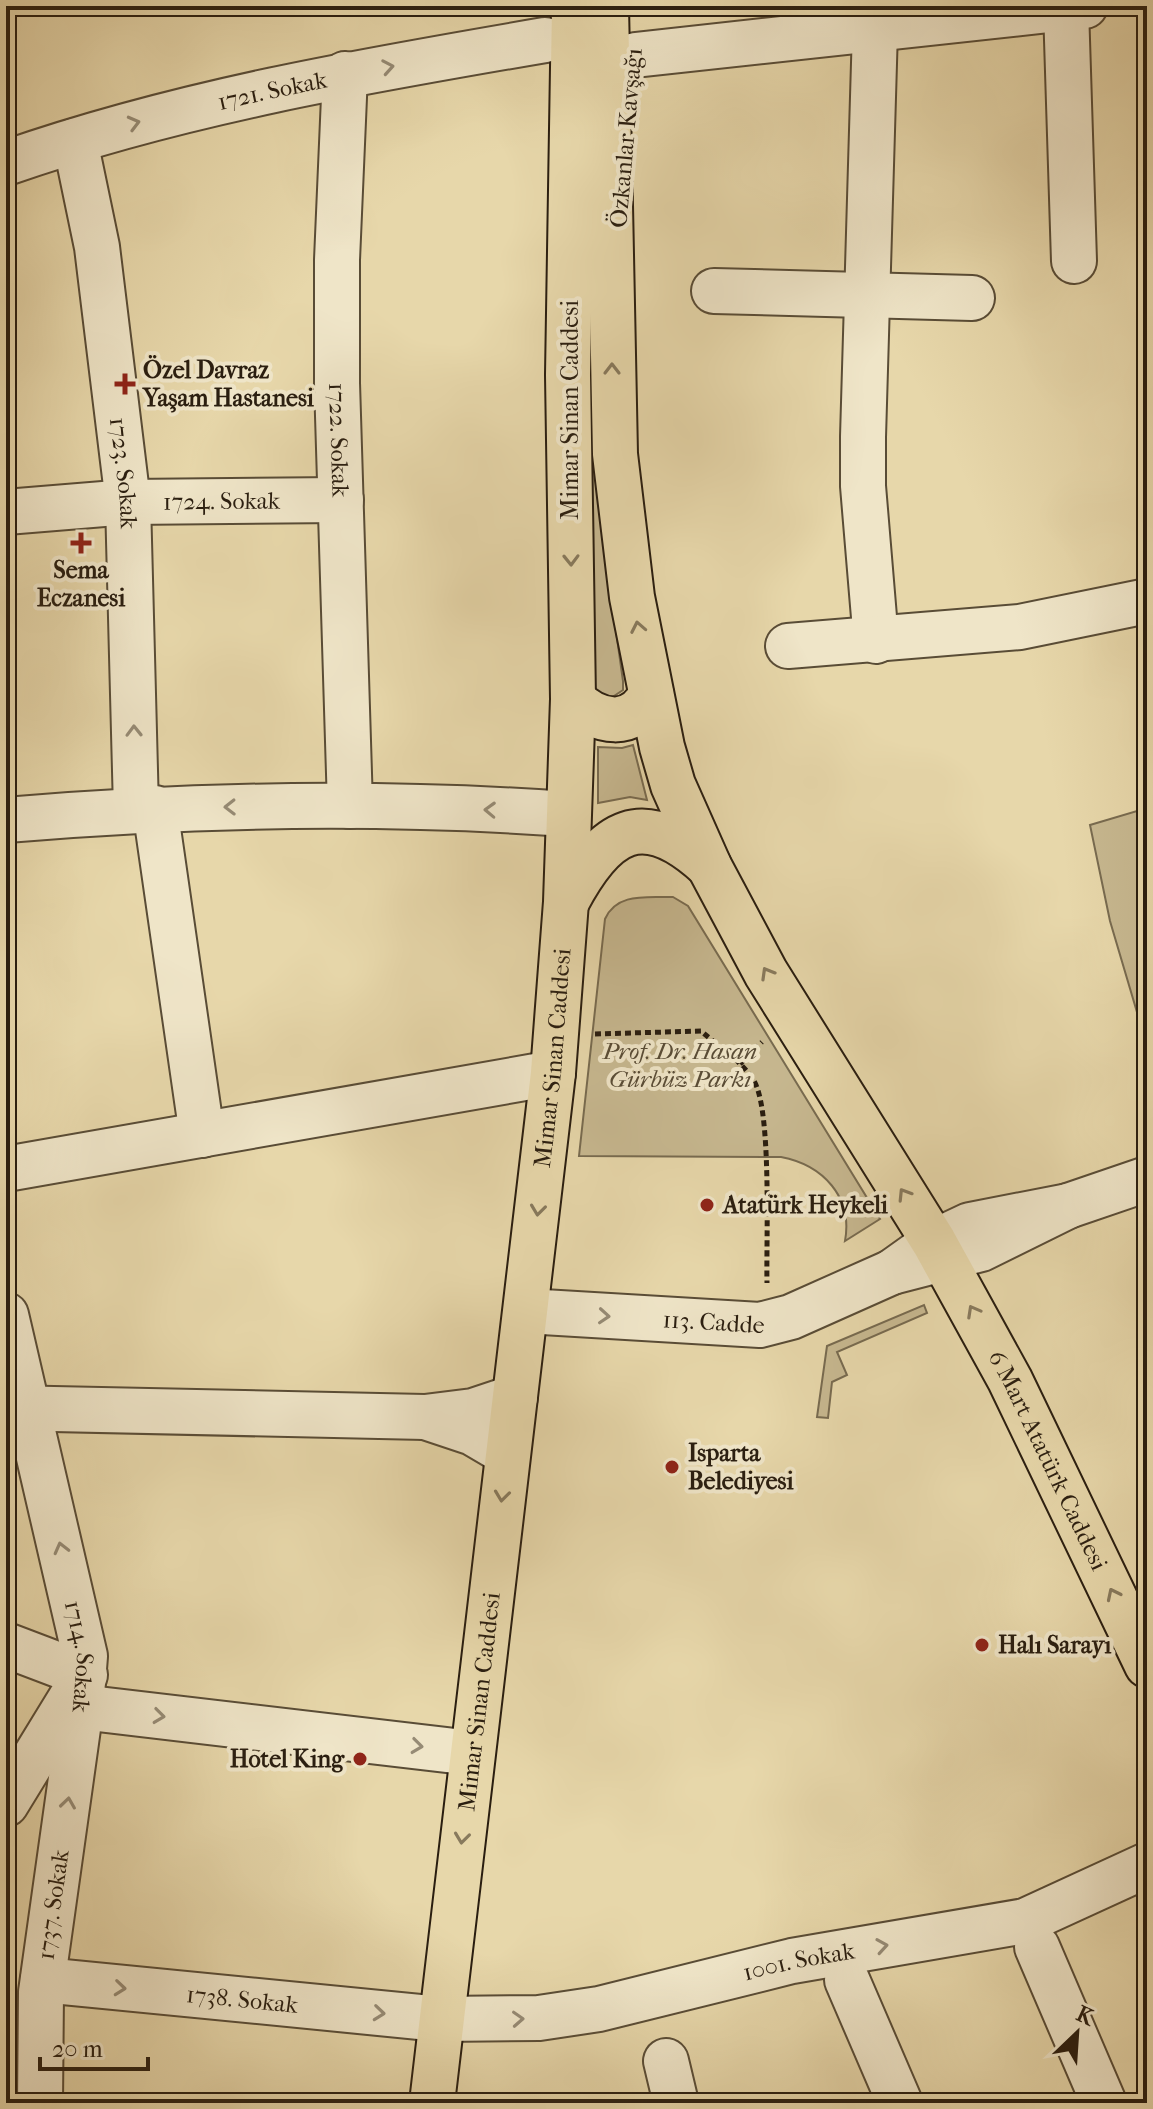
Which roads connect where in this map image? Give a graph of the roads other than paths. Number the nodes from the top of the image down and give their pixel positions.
1 (574, 6) edge
2 (606, 6) edge
3 (635, 6) edge
4 (1075, 7) edge
5 (943, 14) edge
6 (544, 23) edge
7 (875, 29) junction
8 (635, 55) junction
9 (345, 74) junction
10 (75, 141) junction
11 (6, 163) edge
12 (1074, 261) dead end
13 (570, 270) junction
14 (614, 271) junction
15 (714, 291) dead end
16 (867, 295) junction
17 (972, 298) dead end
18 (341, 500) junction
19 (128, 502) junction
20 (6, 512) edge
21 (1147, 601) edge
22 (876, 641) junction
23 (788, 646) dead end
24 (651, 694) junction
25 (573, 699) junction
26 (350, 806) junction
27 (145, 808) junction
28 (568, 814) junction
29 (6, 820) edge
30 (619, 836) junction
31 (709, 866) junction
32 (566, 902) junction
33 (553, 1073) junction
34 (202, 1135) junction
35 (6, 1169) edge
36 (1147, 1179) edge
37 (939, 1251) junction
38 (526, 1311) junction
39 (6, 1315) edge
40 (515, 1397) junction
41 (16, 1408) edge
42 (425, 1417) junction
43 (507, 1453) junction
44 (6, 1645) edge
45 (1147, 1665) edge
46 (83, 1691) junction
47 (472, 1753) junction
48 (6, 1804) edge
49 (1147, 1865) edge
50 (1037, 1947) dead end
51 (43, 1980) junction
52 (847, 1980) dead end
53 (440, 2019) junction
54 (666, 2061) dead end
55 (40, 2103) edge
56 (432, 2103) edge
57 (676, 2103) edge
58 (900, 2103) edge
59 (1104, 2103) edge

1 - 13 main road, Mimar Sinan Caddesi
2 - 14 main road, Mimar Sinan Caddesi
3 - 8 main road, Özkanlar Kavşağı
4 - 5 street
4 - 12 street
5 - 7 street
9 -> 6 street, 1721. Sokak
6 - 13 main road
7 - 8 street
7 - 16 street
8 - 14 main road, Özkanlar Kavşağı
10 -> 9 street, 1721. Sokak
9 - 18 street, 1722. Sokak
10 - 11 street, 1721. Sokak
10 - 19 street, 1723. Sokak
13 -> 25 main road, Mimar Sinan Caddesi
24 -> 14 main road, Mimar Sinan Caddesi
15 - 16 street
16 - 17 street
16 - 22 street
18 - 19 street, 1724. Sokak
18 - 26 street, 1722. Sokak
19 - 20 street, 1724. Sokak
27 -> 19 street, 1723. Sokak
21 - 22 street
22 - 23 street
24 - 25 main road
24 - 31 main road, Mimar Sinan Caddesi
25 - 28 main road, Mimar Sinan Caddesi
26 -> 27 street
28 -> 26 street
27 - 29 street
27 - 34 street, 1723. Sokak
28 - 30 main road
28 - 32 main road, Mimar Sinan Caddesi
30 - 31 main road
30 - 32 main road
37 -> 31 main road, Mimar Sinan Caddesi
32 - 33 main road, Mimar Sinan Caddesi
33 - 34 street
33 -> 38 main road, Mimar Sinan Caddesi
34 - 35 street
36 - 37 street, 113. Cadde
38 -> 37 street, 113. Cadde
45 -> 37 main road, 6 Mart Atatürk Caddesi
38 - 40 main road, Mimar Sinan Caddesi
39 - 41 street, 1714. Sokak
40 - 42 street
40 - 43 main road, Mimar Sinan Caddesi
41 - 42 street
46 -> 41 street, 1714. Sokak
42 - 43 street
43 -> 47 main road, Mimar Sinan Caddesi
44 - 46 street
46 -> 47 street, 1714. Sokak
46 - 48 street
51 -> 46 street, 1737. Sokak
47 -> 53 main road, Mimar Sinan Caddesi
53 -> 49 street, 1001. Sokak
50 - 59 street
51 -> 53 street, 1738. Sokak
51 - 55 street, 1737. Sokak
52 - 58 street
53 - 56 main road, Mimar Sinan Caddesi
54 - 57 street

